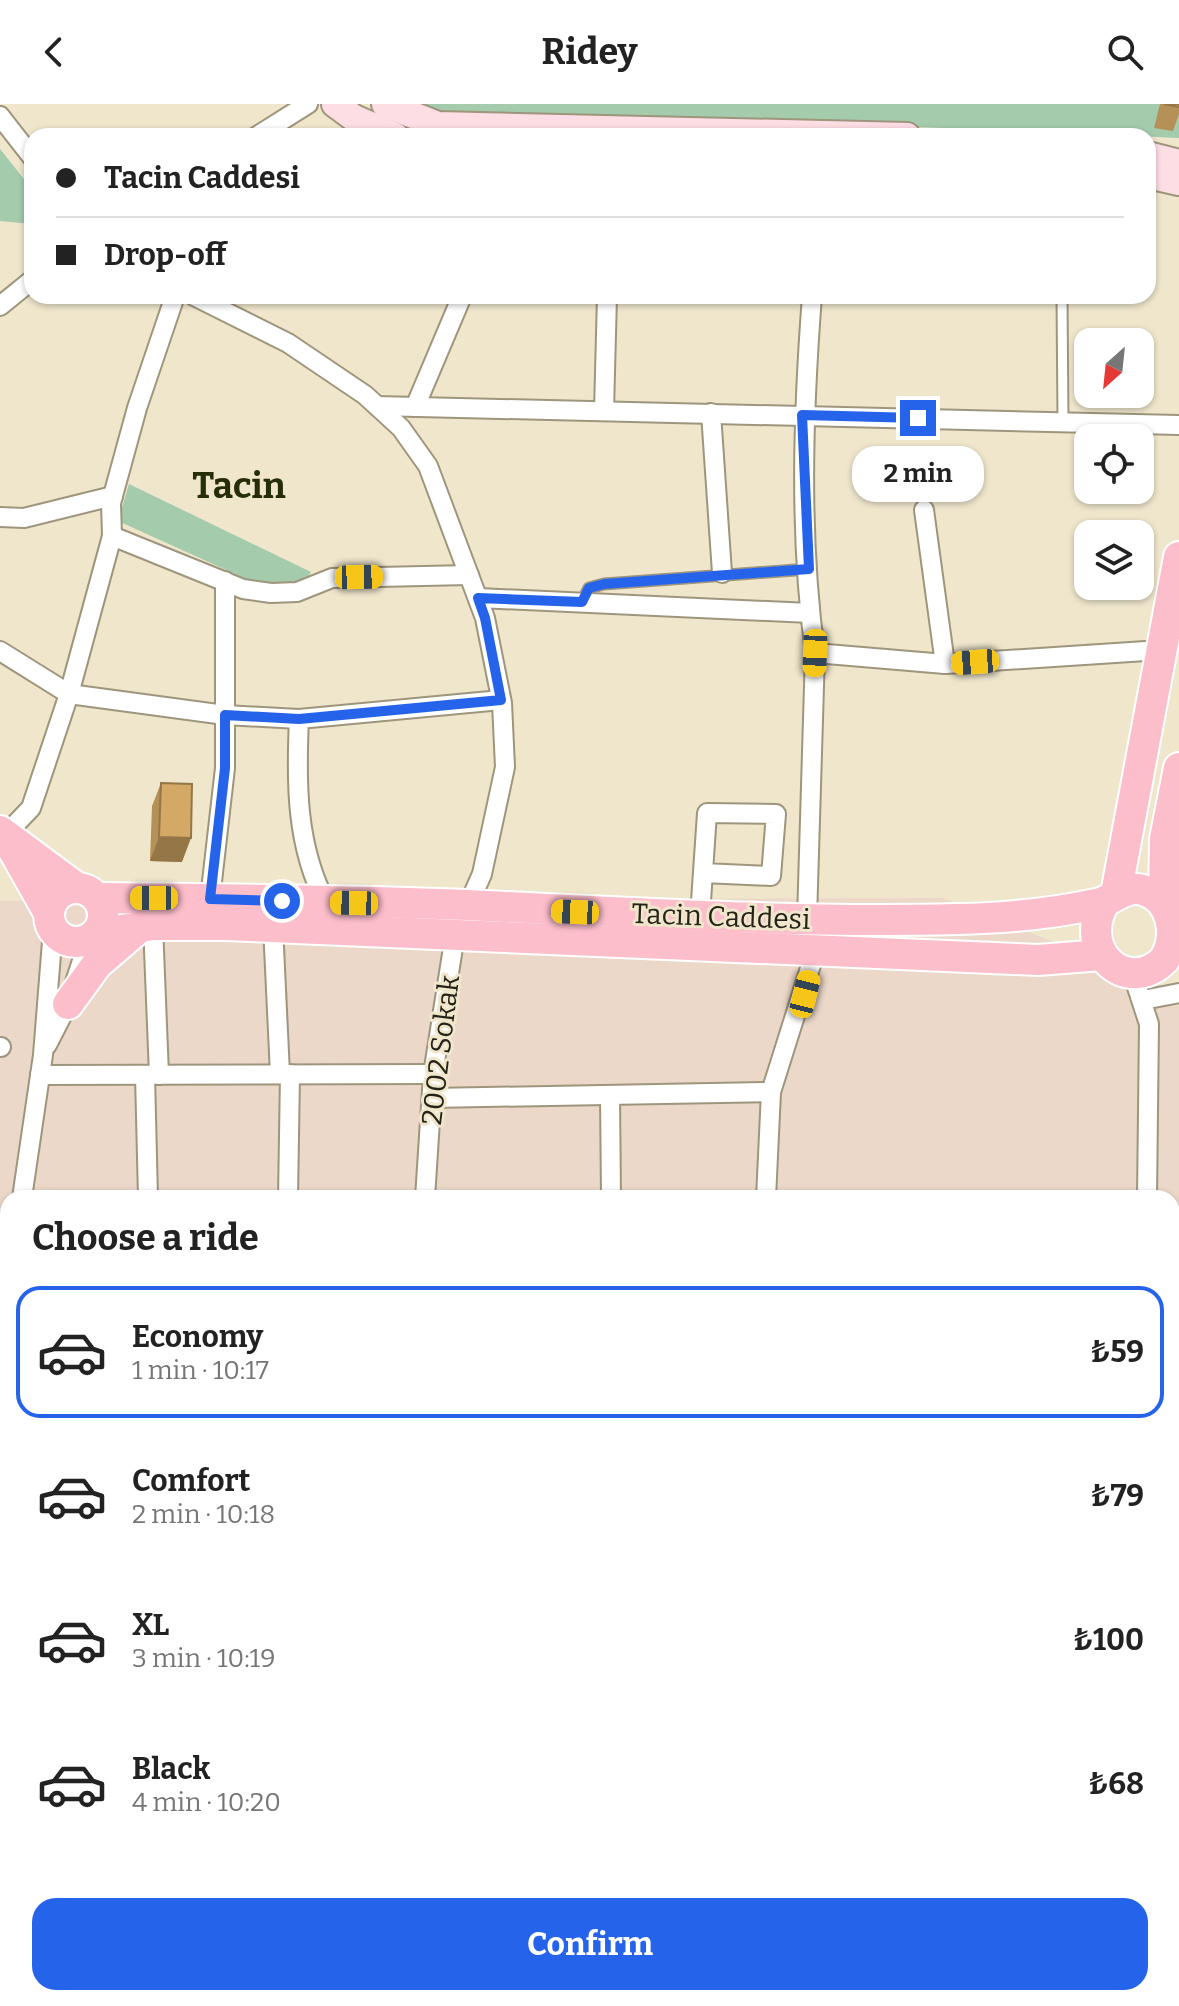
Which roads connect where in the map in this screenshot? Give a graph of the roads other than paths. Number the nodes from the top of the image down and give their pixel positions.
1 (308, 104) edge
2 (335, 104) edge
3 (385, 104) edge
4 (0, 116) edge
5 (270, 128) edge
6 (377, 128) edge
7 (566, 128) edge
8 (24, 147) edge
9 (1156, 157) edge
10 (1179, 163) edge
11 (1156, 177) edge
12 (1179, 182) edge
13 (24, 286) edge
14 (172, 304) edge
15 (210, 304) edge
16 (459, 304) edge
17 (607, 304) edge
18 (811, 304) edge
19 (1062, 304) edge
20 (0, 306) edge
21 (377, 406) junction
22 (415, 407) junction
23 (604, 411) junction
24 (711, 413) junction
25 (802, 415) junction
26 (1063, 422) junction
27 (1179, 425) edge
28 (113, 496) junction
29 (924, 510) dead end
30 (0, 517) edge
31 (112, 536) junction
32 (1179, 557) edge
33 (809, 569) junction
34 (722, 573) junction
35 (469, 575) junction
36 (225, 581) junction
37 (478, 598) junction
38 (582, 602) junction
39 (810, 613) junction
40 (1161, 650) junction
41 (0, 651) edge
42 (815, 653) junction
43 (945, 664) junction
44 (69, 694) junction
45 (501, 700) junction
46 (225, 715) junction
47 (299, 719) junction
48 (1179, 768) edge
49 (2, 833) edge
50 (703, 873) junction
51 (87, 893) junction
52 (1110, 898) junction
53 (210, 899) junction
54 (326, 903) junction
55 (466, 905) junction
56 (700, 916) junction
57 (1173, 916) edge
58 (807, 919) junction
59 (51, 921) junction
60 (147, 926) junction
61 (273, 926) junction
62 (455, 935) junction
63 (92, 936) junction
64 (816, 949) junction
65 (1102, 955) junction
66 (1155, 969) edge
67 (1179, 993) edge
68 (1143, 1000) junction
69 (68, 1004) junction
70 (43, 1055) junction
71 (285, 1074) junction
72 (433, 1074) junction
73 (40, 1075) junction
74 (152, 1075) junction
75 (771, 1092) junction
76 (610, 1095) junction
77 (432, 1098) junction
78 (23, 1190) edge
79 (148, 1190) edge
80 (288, 1190) edge
81 (426, 1190) edge
82 (611, 1190) edge
83 (766, 1190) edge
84 (1147, 1190) edge

1 - 5 street
2 - 6 main road
3 - 7 main road
4 - 8 street
9 - 10 main road
11 - 12 main road
13 - 20 street
14 - 28 street
15 - 21 street, 2002 Sokak
16 - 22 street
17 - 23 street
18 - 25 street
19 - 26 lane
21 - 22 street
21 - 35 street, 2002 Sokak
22 - 23 street
23 - 24 street
24 - 25 street
24 - 34 street
25 - 26 street
25 - 33 street
26 - 27 street
28 - 30 street
28 - 31 street
29 - 43 street
31 - 36 street
31 - 44 street
32 - 40 main road
33 - 34 lane
33 - 39 street
34 - 38 lane
35 - 36 street
35 - 37 street, 2002 Sokak
36 - 46 street
37 - 38 street
37 - 45 street, 2002 Sokak
38 - 39 street
39 - 42 street
40 - 43 street
40 - 52 main road
41 - 44 street
42 - 43 street
42 - 58 street
44 - 46 street
44 - 49 street
45 - 47 street
45 - 55 street, 2002 Sokak
46 - 47 street
46 - 53 street
47 - 54 street
48 - 57 main road
49 - 51 main road
49 - 59 main road
50 - 50 street
50 - 56 street
51 - 53 main road, Tacin Caddesi
51 - 59 main road
51 - 63 main road
52 - 57 main road, Tacin Caddesi
52 - 58 main road, Tacin Caddesi
52 - 65 main road
53 - 54 main road, Tacin Caddesi
54 - 55 main road, Tacin Caddesi
55 - 56 main road, Tacin Caddesi
55 - 62 street, 2002 Sokak
56 - 58 main road, Tacin Caddesi
57 - 66 main road
59 - 63 main road
59 - 70 street
60 - 61 main road, Tacin Caddesi
60 - 63 main road, Tacin Caddesi
60 - 69 main road
60 - 74 street
61 - 62 main road, Tacin Caddesi
61 - 71 street
62 - 64 main road, Tacin Caddesi
62 - 72 street, 2002 Sokak
63 - 69 street
64 - 65 main road, Tacin Caddesi
64 - 75 street
65 - 66 main road
66 - 68 street
67 - 68 street
68 - 84 street
69 - 70 street
70 - 73 street
71 - 72 street
71 - 74 street
71 - 80 street
72 - 77 street, 2002 Sokak
73 - 74 street
73 - 78 street
74 - 79 street
75 - 76 street
75 - 83 street
76 - 77 street
76 - 82 street
77 - 81 street, 2002 Sokak

